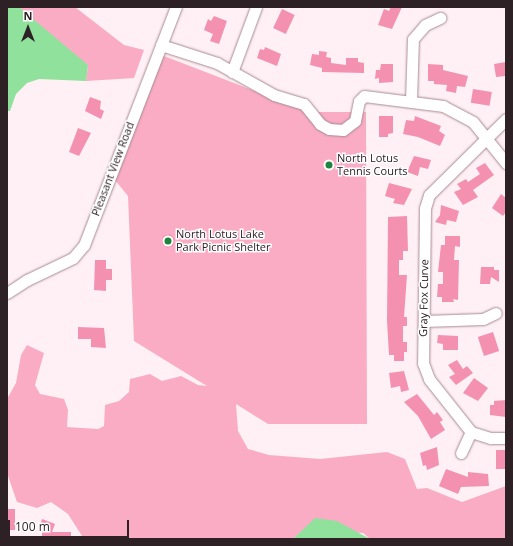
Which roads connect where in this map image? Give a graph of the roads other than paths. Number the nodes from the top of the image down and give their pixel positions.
1 (176, 7) edge
2 (256, 7) edge
3 (440, 18) dead end
4 (161, 45) junction
5 (232, 72) junction
6 (411, 101) junction
7 (506, 119) edge
8 (487, 138) junction
9 (506, 163) edge
10 (7, 293) edge
11 (496, 313) dead end
12 (424, 322) junction
13 (471, 432) junction
14 (506, 438) edge
15 (461, 453) dead end

1 - 4 street, Pleasant View Road
2 - 5 street
3 - 6 street
4 - 5 street
4 - 10 street, Pleasant View Road
5 - 6 street
6 - 8 street
7 - 8 street, Gray Fox Curve
8 - 9 street
8 - 12 street, Gray Fox Curve
11 - 12 street
12 - 13 street, Gray Fox Curve
13 - 14 street
13 - 15 street

